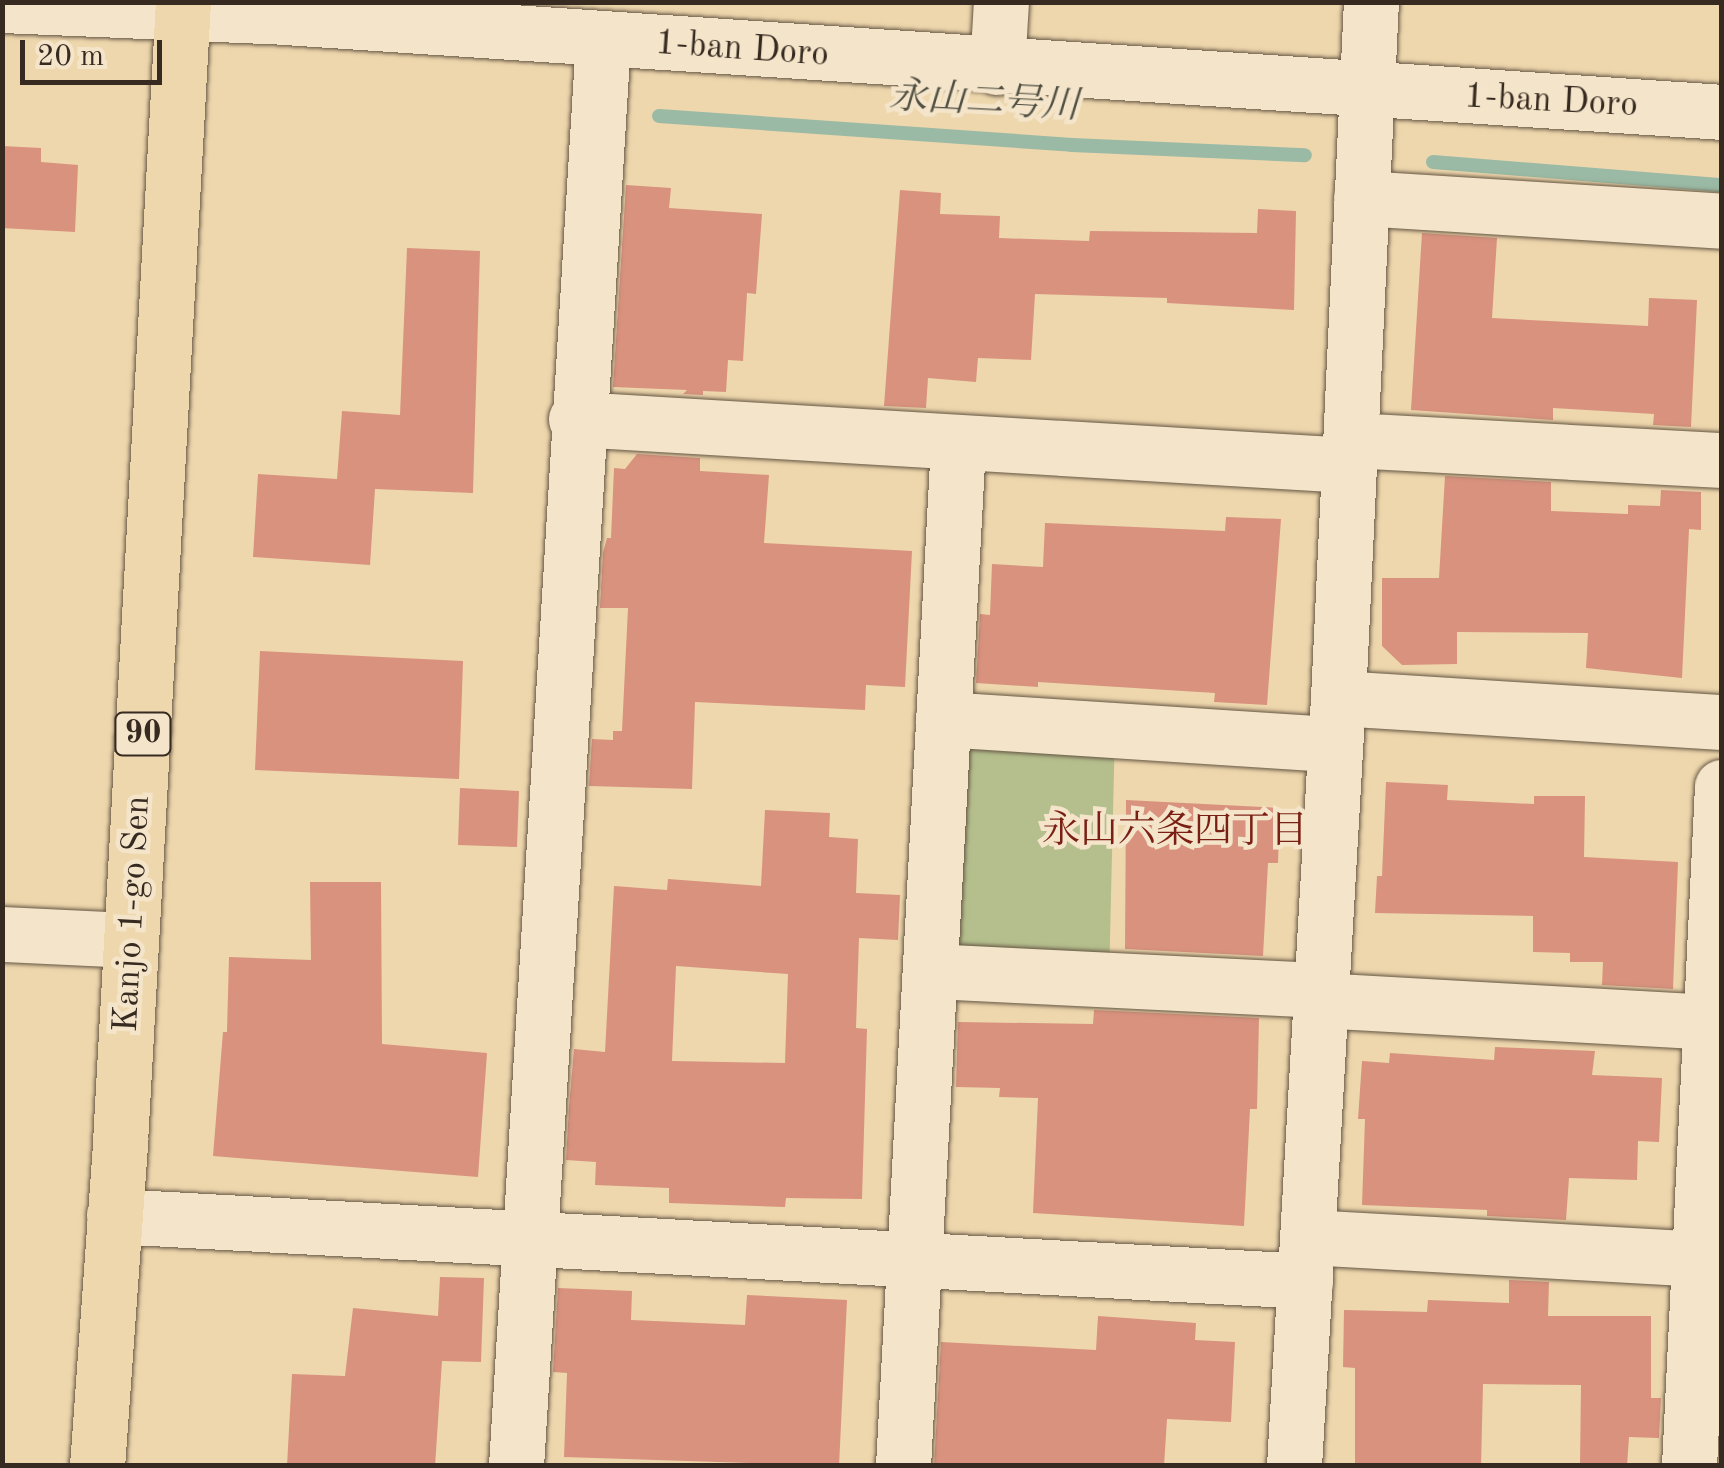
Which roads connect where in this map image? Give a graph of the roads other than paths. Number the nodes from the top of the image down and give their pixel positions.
1 (1001, 2) edge
2 (1371, 2) edge
3 (2, 6) edge
4 (183, 8) edge
5 (603, 41) junction
6 (998, 67) junction
7 (1366, 91) junction
8 (1722, 112) edge
9 (1361, 198) junction
10 (1722, 221) edge
11 (576, 419) junction
12 (958, 445) junction
13 (1350, 452) junction
14 (1722, 460) edge
15 (944, 719) junction
16 (1335, 721) junction
17 (1722, 722) edge
18 (1722, 787) edge
19 (2, 934) edge
20 (131, 940) junction
21 (931, 972) junction
22 (1320, 995) junction
23 (1709, 1022) junction
24 (114, 1216) junction
25 (529, 1238) junction
26 (1306, 1259) junction
27 (1697, 1259) junction
28 (912, 1262) junction
29 (97, 1466) edge
30 (516, 1466) edge
31 (903, 1466) edge
32 (1294, 1466) edge
33 (1689, 1466) edge

1 - 6 street
2 - 7 street
3 - 4 street, 1-ban Doro
4 - 5 street, 1-ban Doro
4 - 20 main road, Kanjo 1-go Sen / 90
5 - 6 street, 1-ban Doro
5 - 11 street
6 - 7 street, 1-ban Doro
7 - 8 street, 1-ban Doro
7 - 9 street
9 - 10 street
9 - 13 street
11 - 12 street
11 - 25 street
12 - 13 street
12 - 15 street
13 - 14 street
13 - 16 street
15 - 16 street
15 - 21 street
16 - 17 street
16 - 22 street
18 - 23 street
19 - 20 street
20 - 24 main road, Kanjo 1-go Sen / 90
21 - 22 street
21 - 28 street
22 - 23 street
22 - 26 street
23 - 27 street
24 - 25 street
24 - 29 main road, Kanjo 1-go Sen / 90
25 - 28 street
25 - 30 street
26 - 27 street
26 - 28 street
26 - 32 street
27 - 33 street
28 - 31 street

